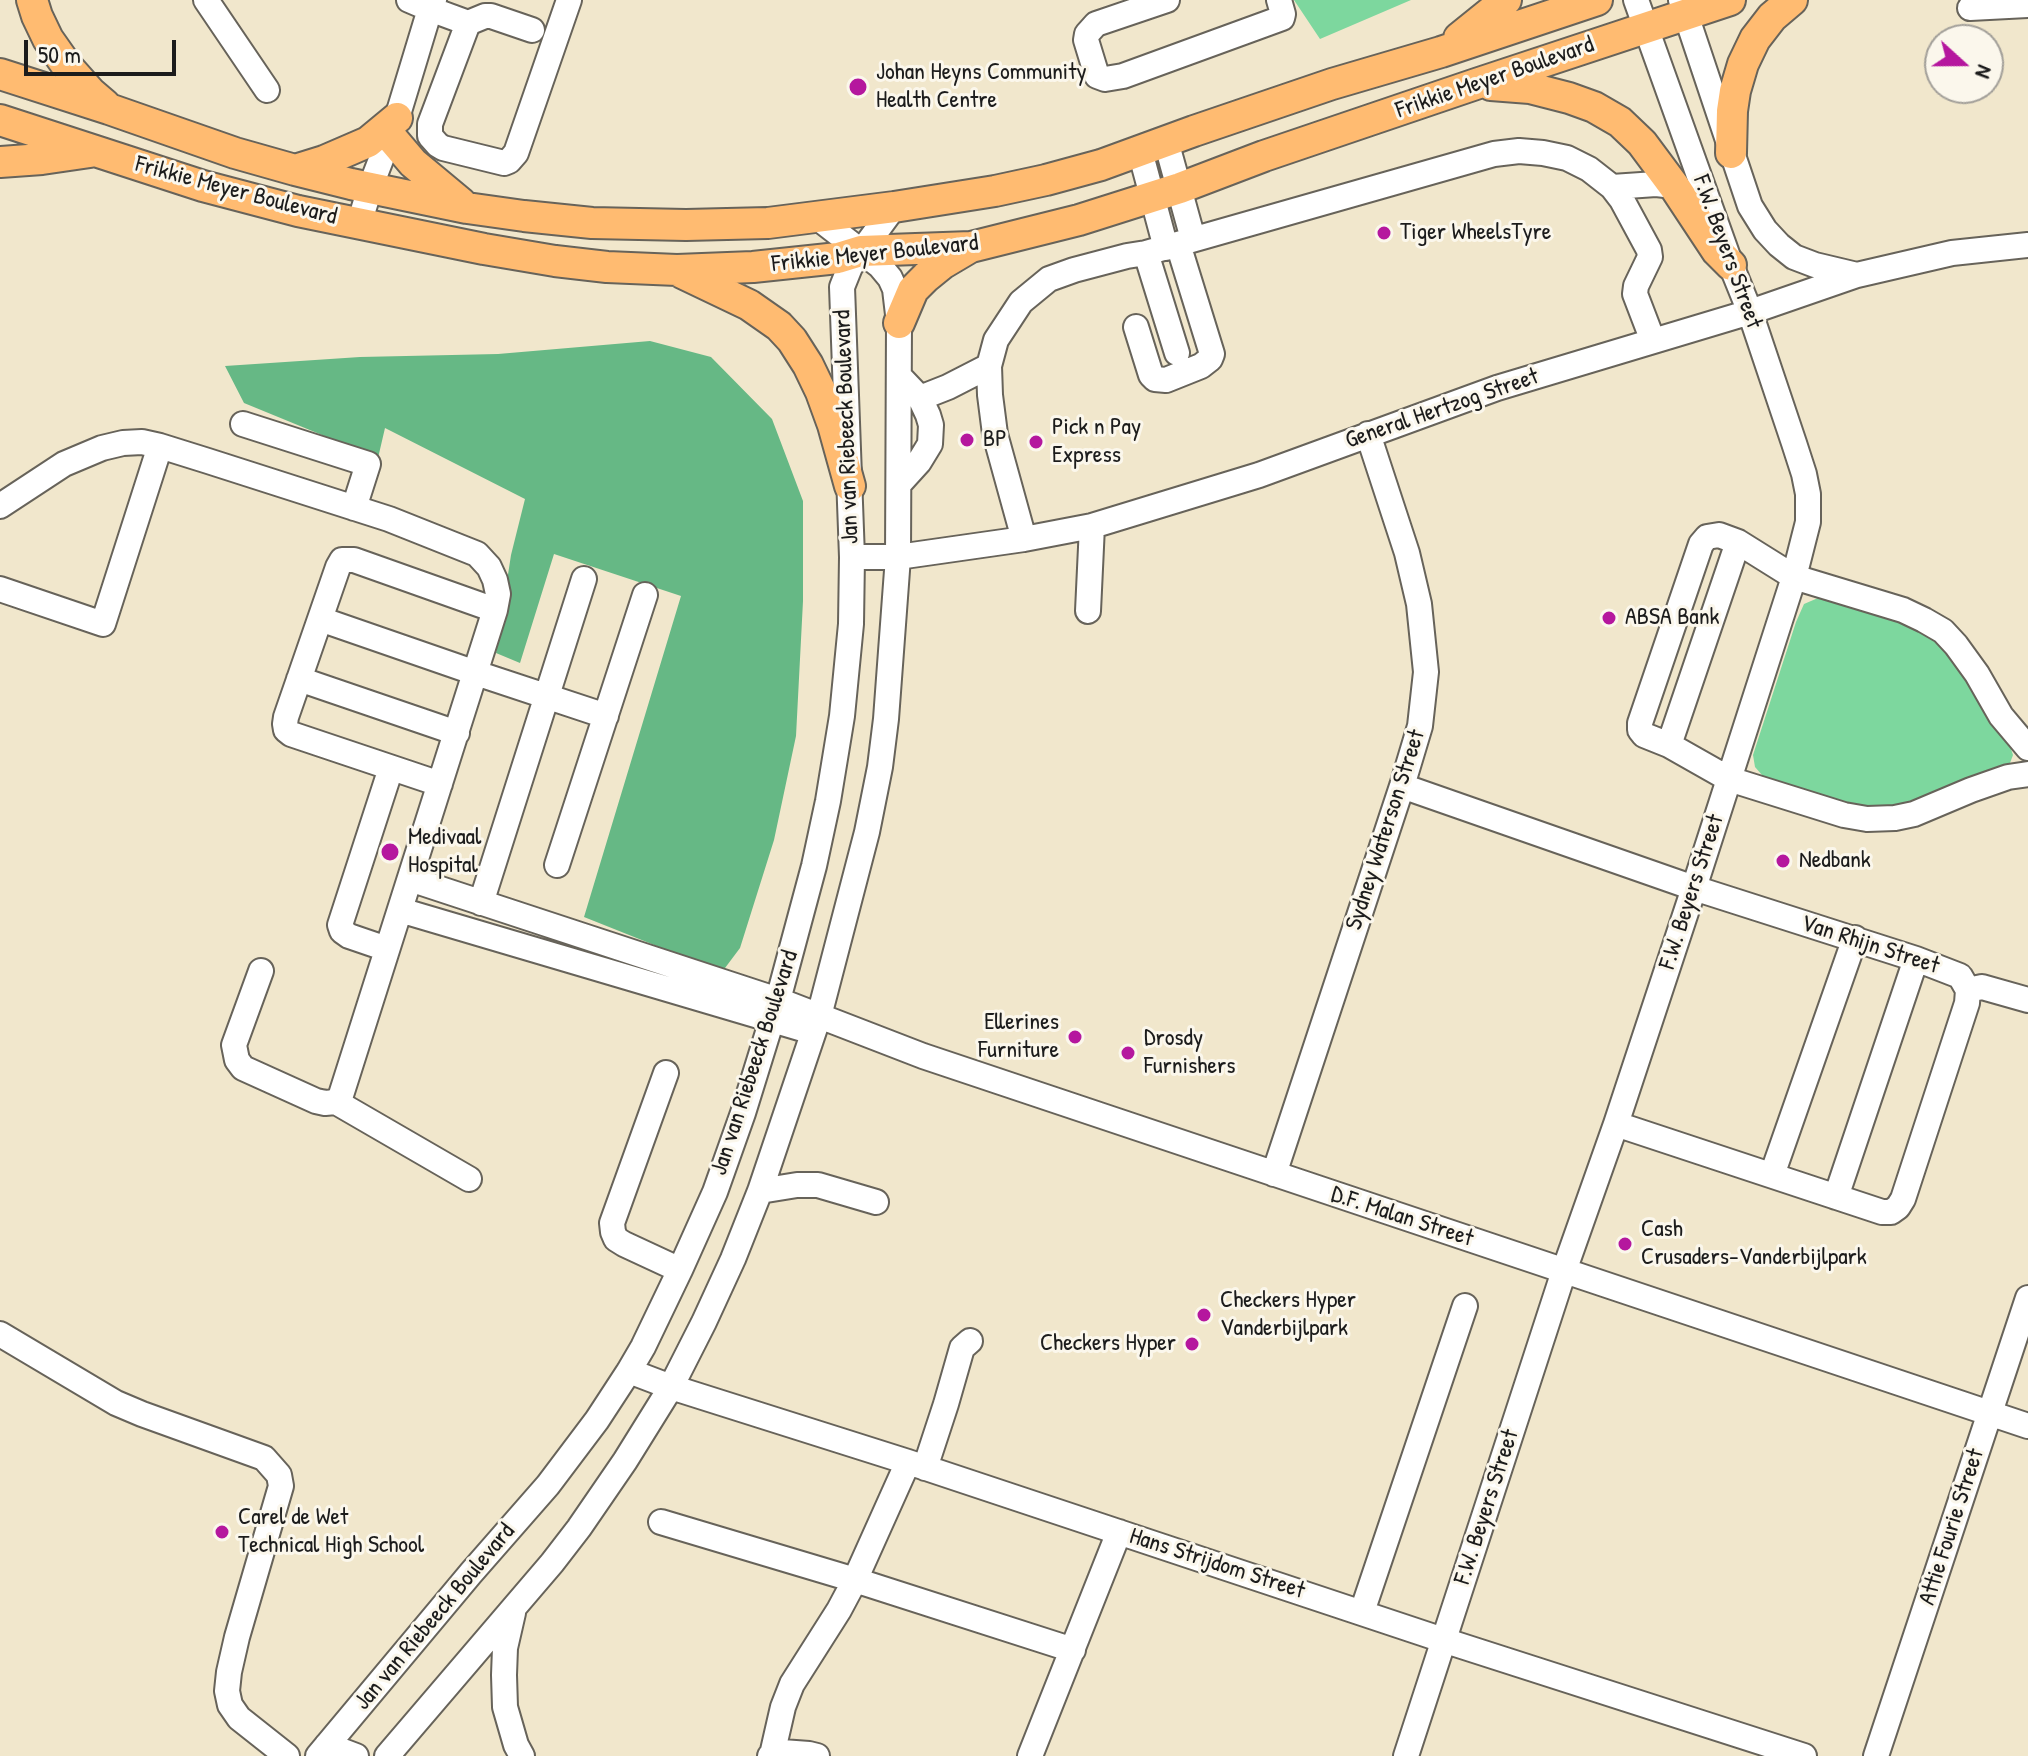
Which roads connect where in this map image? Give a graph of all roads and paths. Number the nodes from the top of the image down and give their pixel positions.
1 (32, 0) edge
2 (206, 0) edge
3 (569, 0) edge
4 (1167, 0) edge
5 (1279, 0) edge
6 (1506, 0) edge
7 (1597, 0) edge
8 (1730, 0) edge
9 (1792, 0) edge
10 (424, 3) edge
11 (2028, 5) edge
12 (1684, 7) edge
13 (1970, 8) dead end
14 (463, 14) edge
15 (1641, 14) edge
16 (532, 30) dead end
17 (1441, 52) junction
18 (0, 74) edge
19 (1476, 84) junction
20 (267, 90) dead end
21 (109, 109) junction
22 (0, 120) edge
23 (393, 127) junction
24 (1153, 146) junction
25 (96, 151) junction
26 (1731, 153) junction
27 (0, 162) edge
28 (295, 170) junction
29 (1674, 186) junction
30 (1612, 187) junction
31 (370, 188) junction
32 (1166, 192) junction
33 (894, 207) junction
34 (467, 208) junction
35 (818, 218) junction
36 (359, 224) junction
37 (2028, 245) edge
38 (1171, 246) junction
39 (971, 247) junction
40 (861, 251) junction
41 (1731, 265) junction
42 (677, 270) junction
43 (1857, 275) junction
44 (1750, 312) junction
45 (899, 323) junction
46 (1136, 327) dead end
47 (1653, 341) junction
48 (1177, 353) dead end
49 (989, 366) junction
50 (899, 376) junction
51 (920, 398) junction
52 (243, 424) dead end
53 (1368, 434) junction
54 (160, 446) junction
55 (899, 484) junction
56 (850, 486) junction
57 (0, 506) edge
58 (354, 508) junction
59 (1092, 526) junction
60 (1024, 539) junction
61 (1738, 542) junction
62 (852, 557) junction
63 (898, 557) junction
64 (1794, 577) junction
65 (584, 579) dead end
66 (0, 589) edge
67 (645, 595) dead end
68 (495, 610) junction
69 (1088, 611) dead end
70 (320, 619) junction
71 (476, 673) junction
72 (299, 679) junction
73 (547, 696) junction
74 (606, 716) junction
75 (457, 733) junction
76 (1669, 745) junction
77 (2028, 748) edge
78 (391, 768) junction
79 (2028, 774) edge
80 (1729, 779) junction
81 (440, 784) junction
82 (1402, 786) junction
83 (557, 865) dead end
84 (410, 879) junction
85 (1694, 888) junction
86 (481, 903) junction
87 (400, 910) junction
88 (1855, 938) junction
89 (387, 949) junction
90 (1916, 959) junction
91 (261, 971) dead end
92 (1968, 990) junction
93 (2028, 1000) edge
94 (775, 1010) junction
95 (816, 1024) junction
96 (666, 1073) dead end
97 (336, 1102) junction
98 (1616, 1124) junction
99 (777, 1143) junction
100 (1274, 1174) junction
101 (1772, 1175) junction
102 (469, 1179) dead end
103 (818, 1185) junction
104 (760, 1191) junction
105 (1836, 1197) junction
106 (876, 1202) dead end
107 (680, 1270) junction
108 (1564, 1271) junction
109 (2028, 1298) edge
110 (1465, 1306) dead end
111 (0, 1334) edge
112 (970, 1341) dead end
113 (629, 1371) junction
114 (671, 1387) junction
115 (1989, 1414) junction
116 (2028, 1426) edge
117 (916, 1465) junction
118 (661, 1522) dead end
119 (1119, 1532) junction
120 (855, 1580) junction
121 (515, 1606) junction
122 (1362, 1612) junction
123 (1443, 1640) junction
124 (1073, 1650) junction
125 (322, 1750) edge
126 (771, 1755) edge
127 (287, 1756) edge
128 (356, 1756) edge
129 (387, 1756) edge
130 (522, 1756) edge
131 (817, 1756) edge
132 (1030, 1756) edge
133 (1406, 1756) edge
134 (1804, 1756) edge
135 (1876, 1756) edge

1 - 21 main road
2 - 20 street
3 - 14 street
4 - 5 street
6 - 17 main road
7 - 17 main road, Frikkie Meyer Boulevard
8 - 12 main road, Frikkie Meyer Boulevard
9 - 26 main road
10 - 14 street
10 - 23 street
11 - 13 street
12 - 15 main road, Frikkie Meyer Boulevard
12 - 26 street, F.W. Beyers Street
14 - 16 street
15 - 19 main road, Frikkie Meyer Boulevard
15 - 41 street, F.W. Beyers Street
17 - 24 main road, Frikkie Meyer Boulevard
18 - 21 main road, Frikkie Meyer Boulevard
19 - 29 main road
19 - 32 main road, Frikkie Meyer Boulevard
21 - 28 main road, Frikkie Meyer Boulevard
22 - 25 main road, Frikkie Meyer Boulevard
23 - 28 main road
23 - 31 street
23 - 34 main road
24 - 32 street
24 - 33 main road, Frikkie Meyer Boulevard
25 - 27 main road
25 - 36 main road, Frikkie Meyer Boulevard
26 - 43 street, F.W. Beyers Street
28 - 31 main road, Frikkie Meyer Boulevard
29 - 30 street
29 - 41 main road
30 - 38 street
30 - 47 street
31 - 34 main road, Frikkie Meyer Boulevard
31 - 36 street
32 - 38 street
32 - 39 main road, Frikkie Meyer Boulevard
33 - 35 main road, Frikkie Meyer Boulevard
33 - 40 street, Jan van Riebeeck Boulevard
34 - 35 main road, Frikkie Meyer Boulevard
35 - 40 street, Jan van Riebeeck Boulevard
36 - 42 main road, Frikkie Meyer Boulevard
37 - 43 street, General Hertzog Street
38 - 46 street
38 - 48 street
38 - 49 street
39 - 40 main road, Frikkie Meyer Boulevard
39 - 45 main road
40 - 42 main road, Frikkie Meyer Boulevard
40 - 45 street, Jan van Riebeeck Boulevard
40 - 56 street, Jan van Riebeeck Boulevard
41 - 44 street, F.W. Beyers Street
42 - 56 main road
43 - 44 street, General Hertzog Street
44 - 47 street, General Hertzog Street
44 - 64 street, F.W. Beyers Street
45 - 50 street, Jan van Riebeeck Boulevard
47 - 53 street, General Hertzog Street
49 - 51 street
49 - 60 street
50 - 51 street
50 - 55 street, Jan van Riebeeck Boulevard
51 - 55 street
52 - 58 street
53 - 59 street, General Hertzog Street
53 - 82 street, Sydney Waterson Street
54 - 57 street
54 - 58 street
54 - 66 street
55 - 63 street, Jan van Riebeeck Boulevard
56 - 62 street, Jan van Riebeeck Boulevard
58 - 68 street
59 - 60 street, General Hertzog Street
59 - 69 street
60 - 63 street, General Hertzog Street
61 - 64 street
61 - 76 street
61 - 76 street
62 - 63 street, General Hertzog Street
62 - 94 street, Jan van Riebeeck Boulevard
63 - 95 street, Jan van Riebeeck Boulevard
64 - 77 street
64 - 80 street, F.W. Beyers Street
65 - 73 street
67 - 74 street
68 - 70 street
68 - 71 street
70 - 71 street
70 - 72 street
71 - 73 street
71 - 75 street
72 - 75 street
72 - 78 street
73 - 74 street
73 - 86 street
74 - 83 street
75 - 81 street
76 - 80 street
78 - 81 street
78 - 89 street
79 - 80 street
80 - 85 street, F.W. Beyers Street
81 - 84 street
82 - 85 street, Van Rhijn Street
82 - 100 street, Sydney Waterson Street
84 - 86 street
84 - 87 street
85 - 88 street, Van Rhijn Street
85 - 98 street, F.W. Beyers Street
86 - 94 street
87 - 89 street
87 - 94 street
88 - 90 street, Van Rhijn Street
88 - 101 street
89 - 97 street
90 - 92 street, Van Rhijn Street
90 - 105 street
91 - 97 street
92 - 93 street
92 - 105 street, Van Rhijn Street
94 - 95 street, D.F. Malan Street
94 - 107 street, Jan van Riebeeck Boulevard
95 - 99 street, Jan van Riebeeck Boulevard
95 - 100 street, D.F. Malan Street
96 - 107 street
97 - 102 street
98 - 101 street, Van Rhijn Street
98 - 108 street, F.W. Beyers Street
99 - 103 street
99 - 104 street, Jan van Riebeeck Boulevard
100 - 108 street, D.F. Malan Street
101 - 105 street, Van Rhijn Street
103 - 104 street
103 - 106 street
104 - 114 street, Jan van Riebeeck Boulevard
107 - 113 street, Jan van Riebeeck Boulevard
108 - 115 street, D.F. Malan Street
108 - 123 street, F.W. Beyers Street
109 - 115 street, Attie Fourie Street
110 - 122 street
111 - 127 street
112 - 117 street
113 - 114 street, Hans Strijdom Street
113 - 125 street, Jan van Riebeeck Boulevard
114 - 117 street, Hans Strijdom Street
114 - 121 street, Jan van Riebeeck Boulevard
115 - 116 street, D.F. Malan Street
115 - 135 street, Attie Fourie Street
117 - 119 street, Hans Strijdom Street
117 - 120 street
118 - 120 street
119 - 122 street, Hans Strijdom Street
119 - 124 street
120 - 124 street
120 - 126 street
121 - 129 street, Jan van Riebeeck Boulevard
121 - 130 street
122 - 123 street, Hans Strijdom Street
123 - 133 street, F.W. Beyers Street
123 - 134 street, Hans Strijdom Street
124 - 132 street
125 - 127 street
125 - 128 street
126 - 131 street

